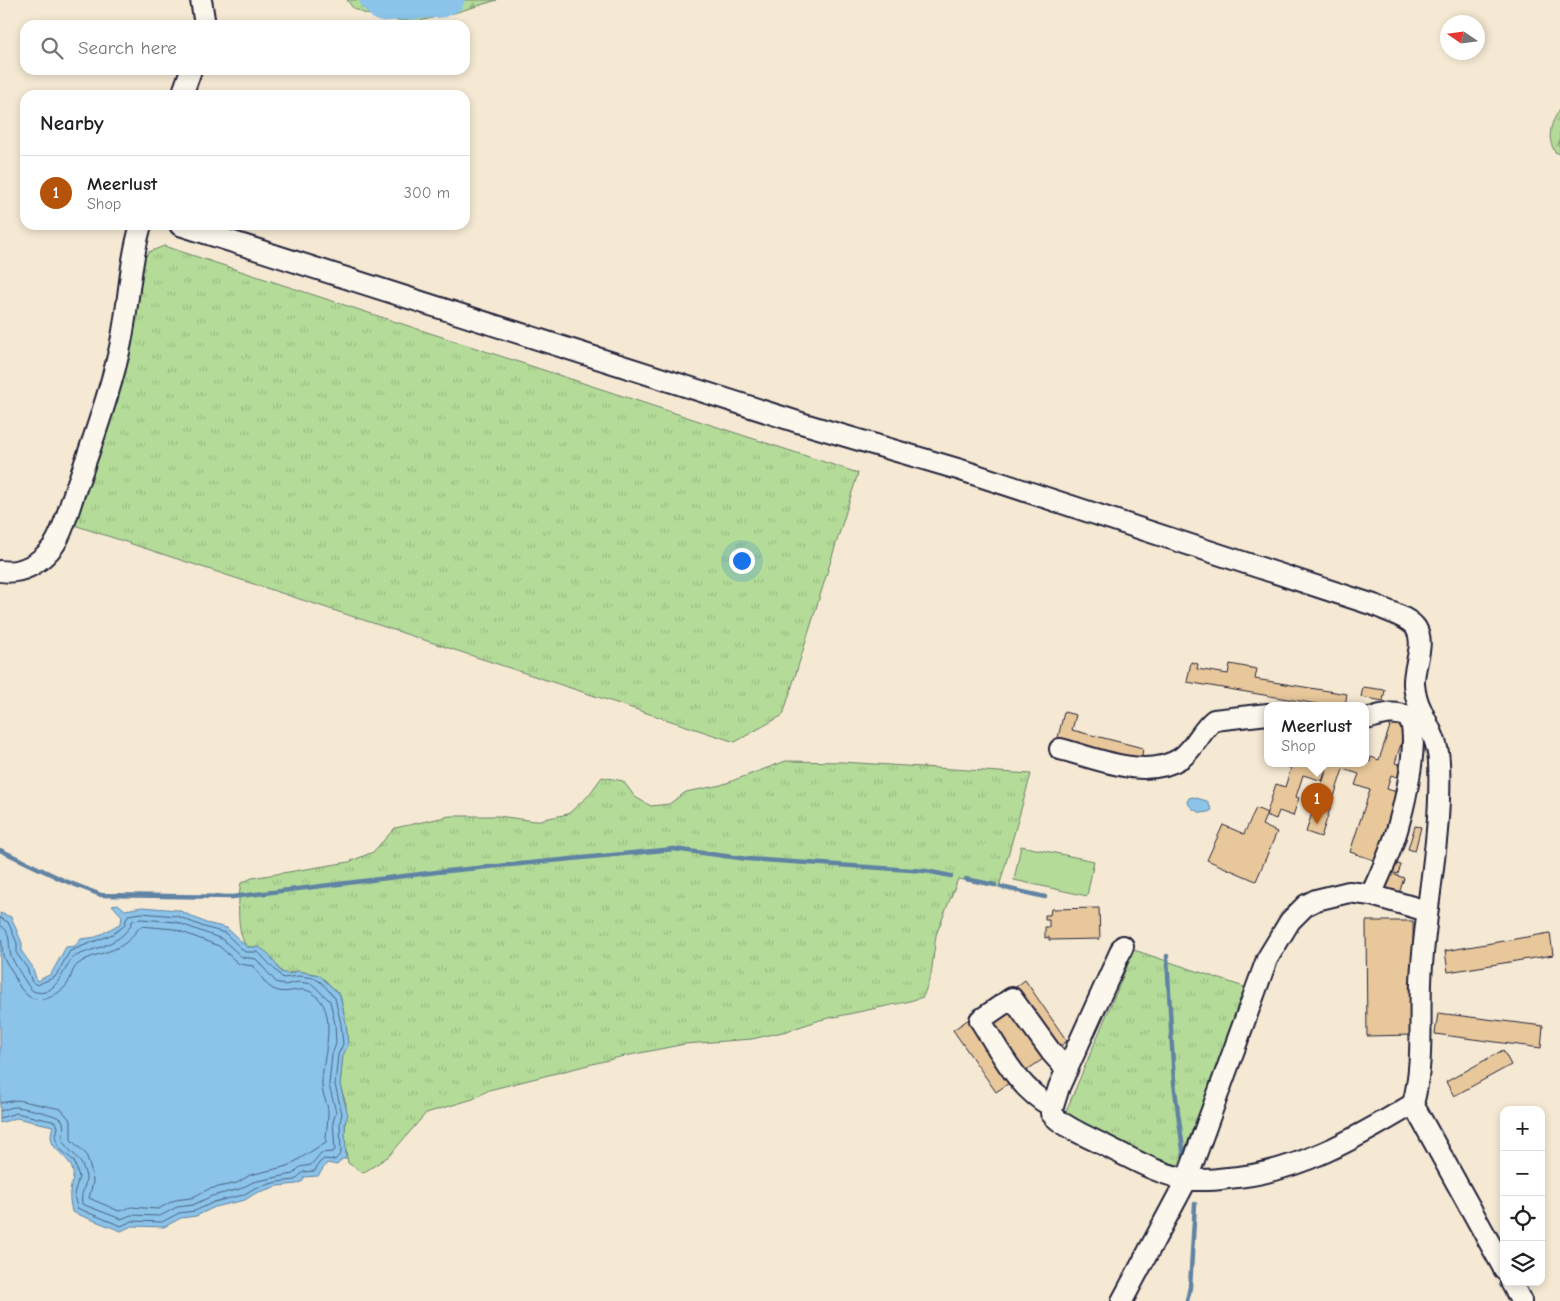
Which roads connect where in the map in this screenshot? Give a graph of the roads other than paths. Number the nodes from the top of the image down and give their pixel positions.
1 (201, 0) edge
2 (204, 20) edge
3 (189, 75) edge
4 (184, 90) edge
5 (140, 230) edge
6 (196, 230) edge
7 (0, 572) edge
8 (1264, 714) edge
9 (1369, 718) edge
10 (1060, 749) dead end
11 (1371, 895) junction
12 (1427, 911) junction
13 (1123, 946) dead end
14 (1067, 1070) junction
15 (1413, 1104) junction
16 (1052, 1106) junction
17 (1187, 1179) junction
18 (1500, 1262) edge
19 (1513, 1286) edge
20 (1122, 1301) edge
21 (1521, 1301) edge

1 - 2 street
3 - 4 street
5 - 7 street
6 - 12 street
8 - 10 street
9 - 11 street
11 - 12 street
11 - 17 street
12 - 15 street
13 - 14 street
14 - 16 street
14 - 16 street
15 - 17 street
15 - 18 street
16 - 17 street
17 - 20 street
19 - 21 street

